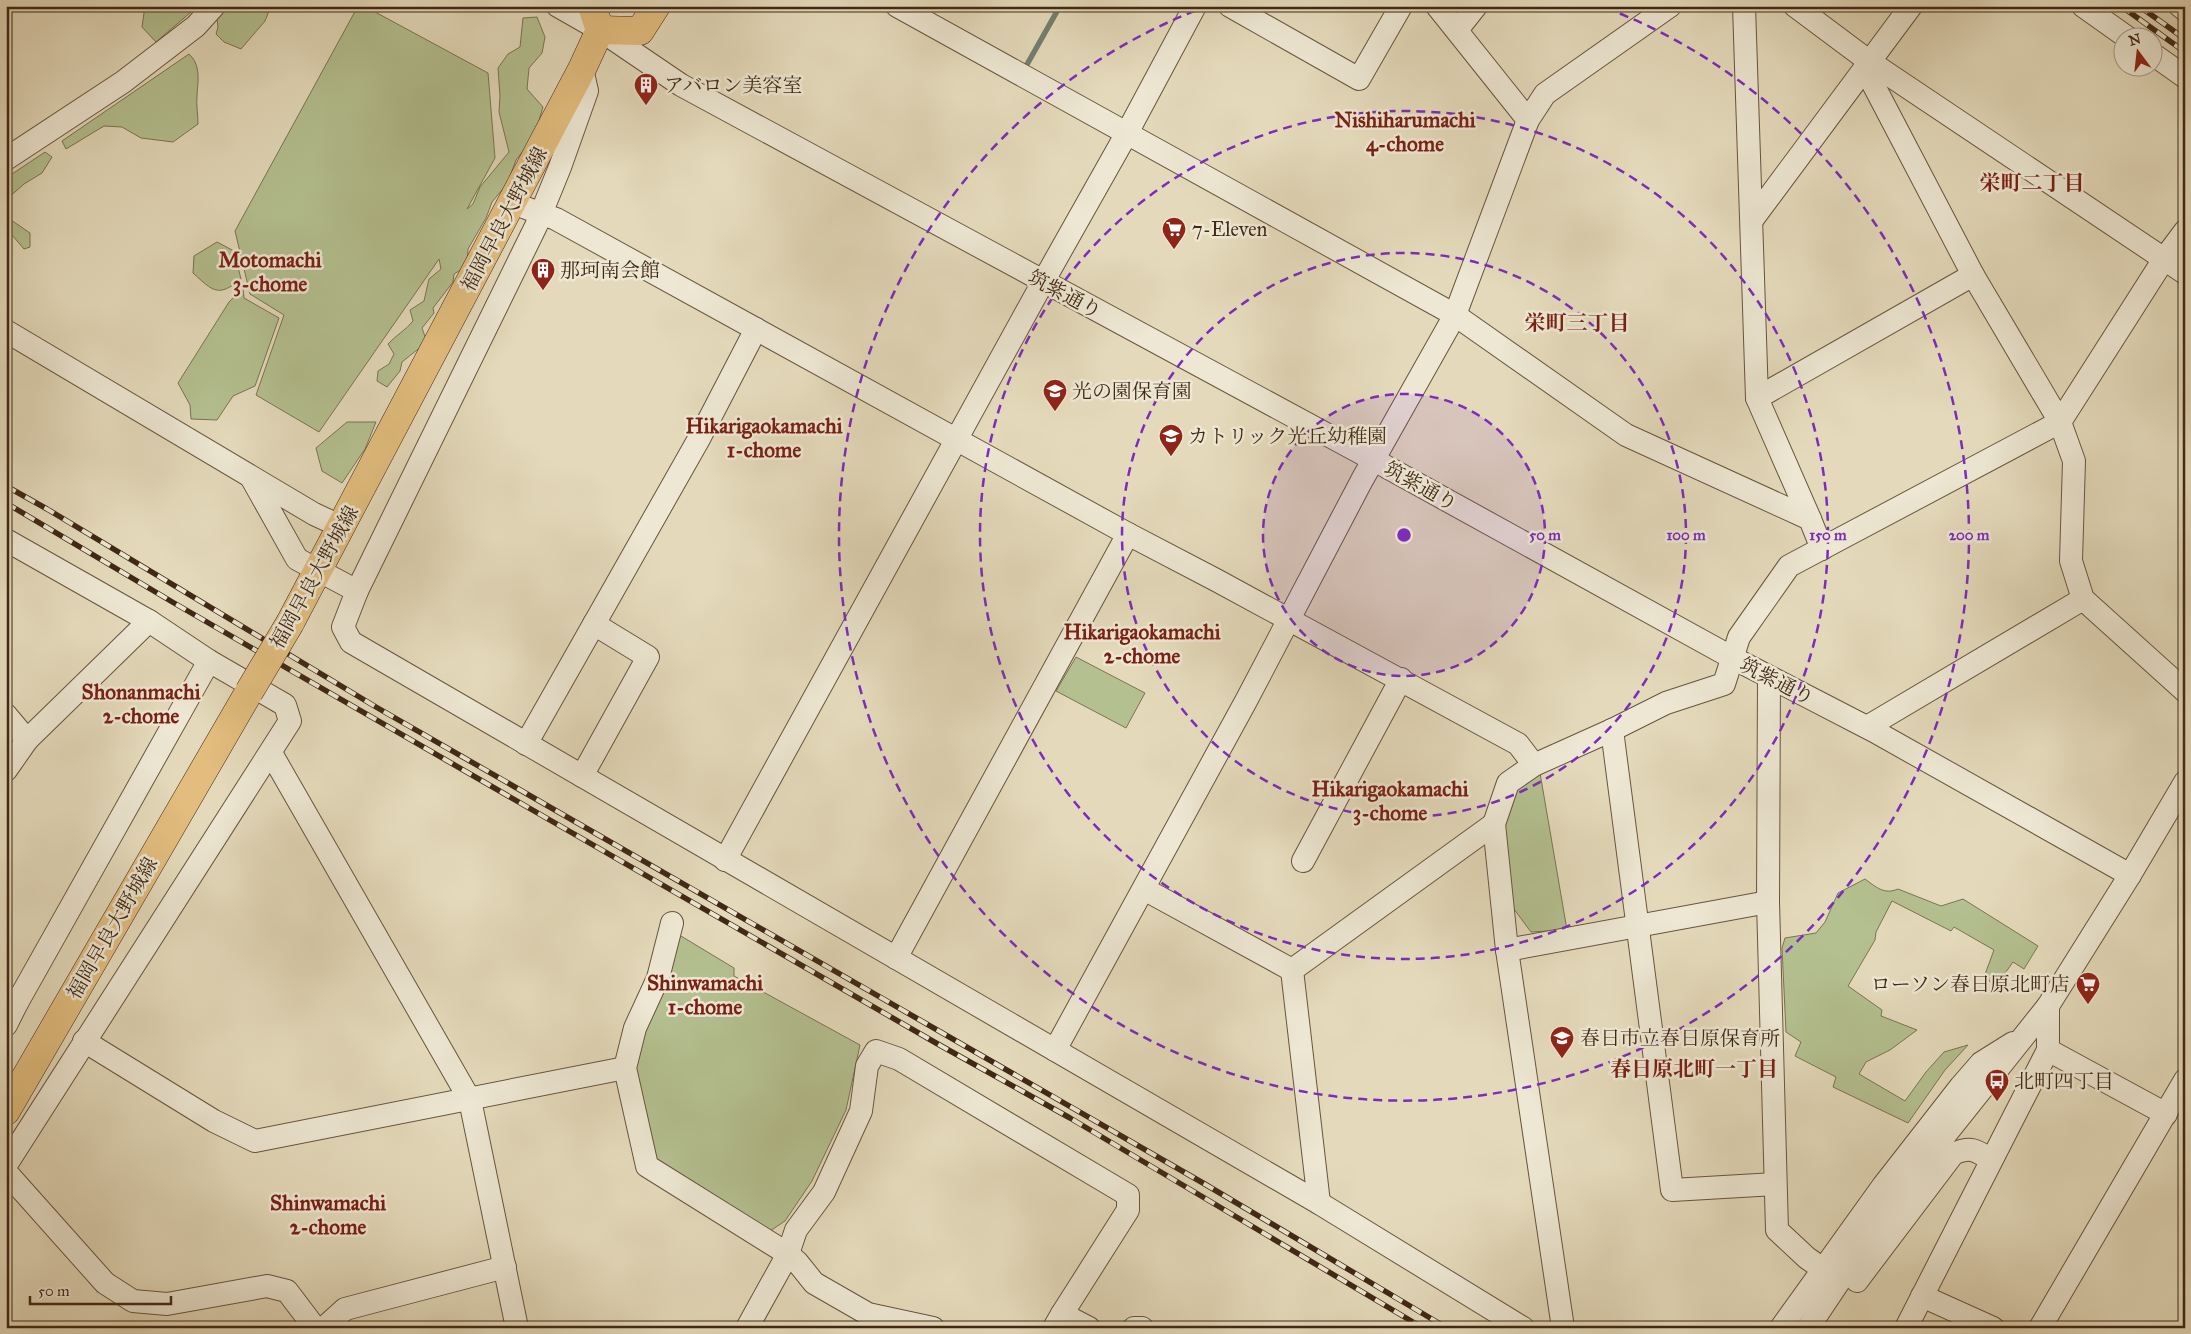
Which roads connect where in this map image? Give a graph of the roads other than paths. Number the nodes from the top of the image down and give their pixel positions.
1 (214, 6) edge
2 (558, 6) edge
3 (656, 6) edge
4 (897, 6) edge
5 (1195, 6) edge
6 (1230, 6) edge
7 (1401, 6) edge
8 (1437, 6) edge
9 (1476, 6) edge
10 (1670, 6) edge
11 (1744, 6) edge
12 (1795, 6) edge
13 (1912, 6) edge
14 (2083, 6) edge
15 (2180, 6) edge
16 (2185, 10) edge
17 (925, 13) edge
18 (596, 18) edge
19 (2114, 28) edge
20 (1457, 30) junction
21 (1870, 62) junction
22 (2164, 63) edge
23 (582, 69) junction
24 (2185, 77) edge
25 (1528, 120) junction
26 (1127, 133) junction
27 (6, 159) edge
28 (512, 204) junction
29 (540, 213) junction
30 (1752, 220) junction
31 (2185, 231) edge
32 (2164, 260) junction
33 (2185, 274) edge
34 (1973, 275) junction
35 (1043, 282) junction
36 (1455, 315) junction
37 (756, 329) junction
38 (6, 331) edge
39 (1757, 398) junction
40 (2060, 422) junction
41 (956, 439) junction
42 (1374, 460) junction
43 (251, 476) junction
44 (1810, 519) junction
45 (342, 526) junction
46 (1128, 534) junction
47 (6, 540) edge
48 (1822, 549) junction
49 (357, 591) junction
50 (2083, 599) junction
51 (1287, 620) junction
52 (149, 621) junction
53 (594, 624) junction
54 (1731, 657) junction
55 (208, 661) junction
56 (1769, 677) junction
57 (1401, 679) junction
58 (2185, 691) edge
59 (6, 715) edge
60 (1867, 727) junction
61 (1612, 730) junction
62 (27, 740) junction
63 (526, 744) junction
64 (271, 754) junction
65 (1534, 764) junction
66 (6, 770) edge
67 (582, 776) junction
68 (2185, 782) edge
69 (1494, 824) junction
70 (725, 860) junction
71 (1303, 861) dead end
72 (2130, 875) junction
73 (1144, 889) junction
74 (1768, 902) junction
75 (672, 922) dead end
76 (1638, 926) junction
77 (1507, 950) junction
78 (896, 958) junction
79 (1292, 970) junction
80 (11, 1000) edge
81 (2048, 1006) junction
82 (6, 1025) edge
83 (2027, 1034) junction
84 (84, 1041) junction
85 (1055, 1050) junction
86 (2048, 1050) junction
87 (625, 1068) junction
88 (2185, 1080) edge
89 (470, 1100) junction
90 (6, 1111) edge
91 (2166, 1114) junction
92 (1991, 1160) junction
93 (6, 1165) edge
94 (6, 1172) edge
95 (1775, 1184) junction
96 (1318, 1203) junction
97 (788, 1254) junction
98 (505, 1268) junction
99 (1823, 1269) junction
100 (1922, 1296) junction
101 (864, 1321) edge
102 (1058, 1321) edge
103 (1788, 1325) edge
104 (315, 1328) edge
105 (324, 1328) edge
106 (517, 1328) edge
107 (747, 1328) edge
108 (933, 1328) edge
109 (1089, 1328) edge
110 (1134, 1328) edge
111 (1142, 1328) edge
112 (1524, 1328) edge
113 (1563, 1328) edge
114 (1808, 1328) edge
115 (1823, 1328) edge
116 (1906, 1328) edge
117 (1993, 1328) edge
118 (2040, 1328) edge

1 - 27 street
2 - 18 street, 筑紫通り
3 - 18 main road
4 - 17 street
5 - 26 street
6 - 7 street
8 - 20 street
9 - 20 street
10 - 25 street
11 - 30 street
12 - 21 street
13 - 21 street
14 - 19 street
15 - 16 street
17 - 26 street
18 - 23 main road, 福岡早良大野城線
18 - 35 street, 筑紫通り
20 - 25 street
21 - 30 street
21 - 32 street
21 - 34 street
22 - 24 street
23 - 28 main road, 福岡早良大野城線
23 - 29 street
25 - 36 street
26 - 35 street
26 - 36 street
28 - 29 street
28 - 45 main road, 福岡早良大野城線
29 - 37 street
29 - 49 street
30 - 39 street
31 - 32 street
32 - 33 street
32 - 40 street
34 - 39 street
34 - 40 street
35 - 41 street
35 - 42 street, 筑紫通り
36 - 42 street
36 - 44 street
37 - 41 street
37 - 53 street
38 - 43 street
39 - 44 street
40 - 48 street
40 - 50 street
41 - 46 street
41 - 70 street
42 - 51 street
42 - 54 street, 筑紫通り
43 - 45 street
43 - 49 street
44 - 48 street
45 - 90 main road, 福岡早良大野城線, bridge
46 - 51 street
46 - 78 street
47 - 52 street
48 - 54 street
49 - 63 street
50 - 58 street
50 - 60 street
51 - 57 street
51 - 73 street
52 - 55 street
52 - 62 street
53 - 63 street
53 - 67 street
54 - 56 street, 筑紫通り
54 - 61 street
55 - 64 street
55 - 80 street
56 - 60 street, 筑紫通り
56 - 74 street
57 - 65 street
57 - 71 street
59 - 62 street
60 - 72 street, 筑紫通り
61 - 65 street
61 - 76 street
62 - 66 street
63 - 67 street
64 - 84 street
64 - 89 street
65 - 69 street
67 - 70 street
68 - 72 street
69 - 77 street
69 - 79 street
70 - 78 street
72 - 81 street
73 - 79 street
73 - 85 street
74 - 76 street
74 - 95 street
75 - 87 street
76 - 77 street
76 - 95 street
77 - 113 street
78 - 85 street
79 - 96 street
80 - 82 street
81 - 83 street
81 - 86 street
83 - 99 street
83 - 114 street
84 - 89 street
84 - 93 street
85 - 96 street
86 - 91 street
86 - 92 street
87 - 89 street
87 - 97 street
88 - 91 street
89 - 98 street
91 - 118 street
92 - 100 street
92 - 115 street
94 - 104 street
95 - 99 street
96 - 112 street
97 - 101 street
97 - 102 street
97 - 107 street
98 - 105 street
98 - 106 street
99 - 103 street
100 - 116 street
100 - 117 street
101 - 108 street
102 - 109 street
110 - 111 street

